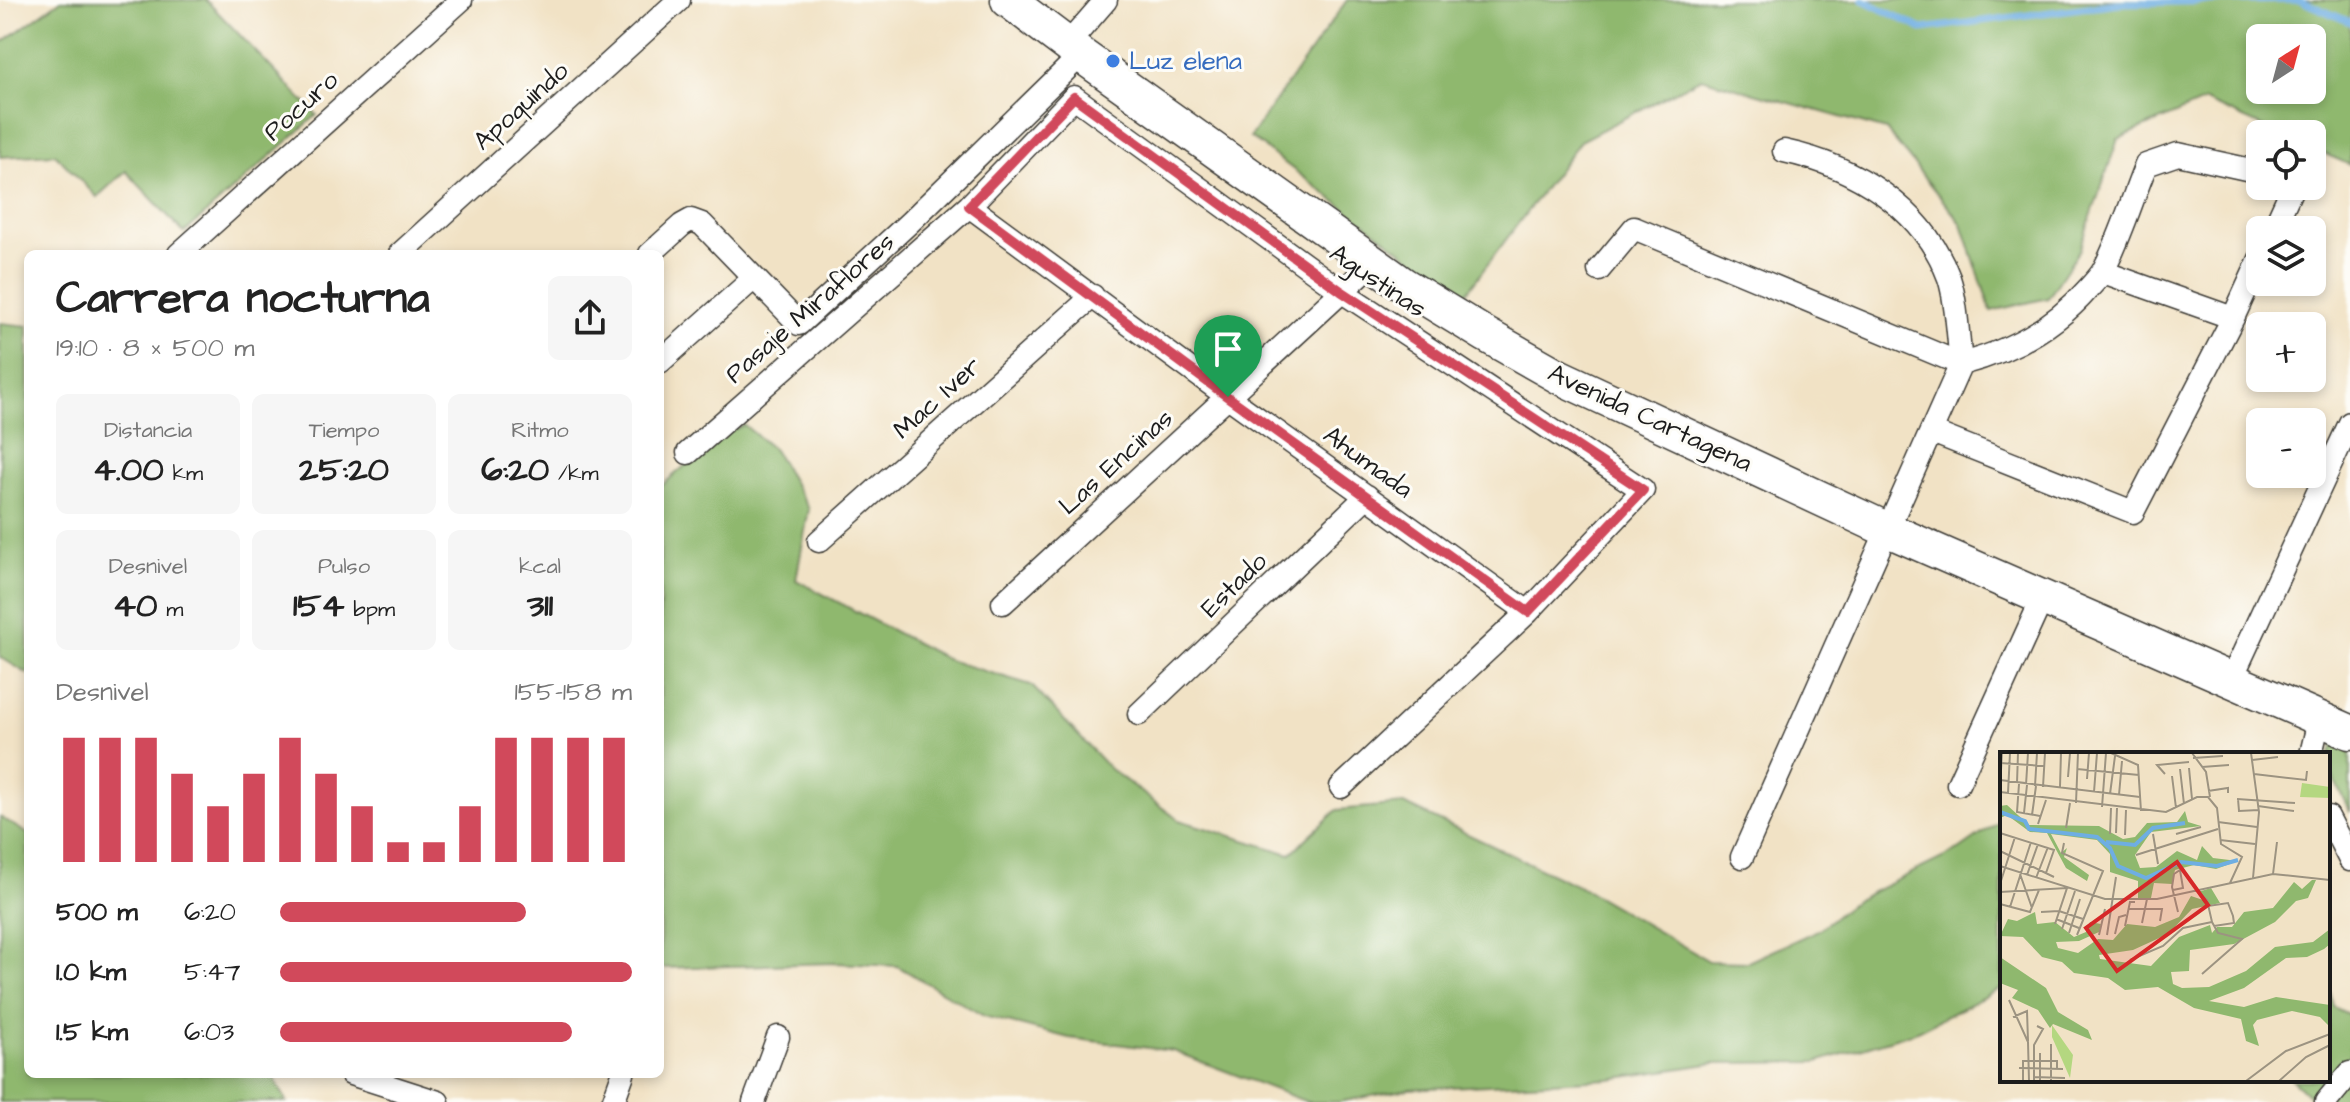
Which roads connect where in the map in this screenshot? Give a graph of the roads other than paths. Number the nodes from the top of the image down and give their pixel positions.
1 (461, 0) edge
2 (1008, 0) edge
3 (1106, 0) edge
4 (675, 1) edge
5 (1074, 50) junction
6 (1784, 151) dead end
7 (2246, 169) edge
8 (969, 206) junction
9 (183, 250) edge
10 (404, 250) edge
11 (654, 250) edge
12 (1373, 263) junction
13 (1599, 270) dead end
14 (2103, 272) junction
15 (753, 279) junction
16 (2246, 290) edge
17 (1341, 291) junction
18 (1093, 296) junction
19 (2233, 318) junction
20 (664, 358) edge
21 (1961, 364) junction
22 (1228, 397) junction
23 (2350, 423) edge
24 (1932, 432) junction
25 (688, 453) dead end
26 (1367, 496) junction
27 (1886, 529) junction
28 (819, 541) dead end
29 (2043, 597) junction
30 (1003, 603) dead end
31 (1528, 612) junction
32 (2231, 680) junction
33 (1139, 714) dead end
34 (2336, 726) edge
35 (2313, 752) edge
36 (1958, 784) dead end
37 (1341, 787) dead end
38 (2330, 821) edge
39 (1742, 857) dead end
40 (2350, 860) edge
41 (778, 1037) dead end
42 (2350, 1073) edge
43 (363, 1078) edge
44 (622, 1078) edge
45 (438, 1102) edge
46 (613, 1102) edge
47 (754, 1102) edge
48 (2326, 1102) edge

1 - 9 street, Pocuro
2 - 5 main road, Avenida Cartagena
3 - 5 street
4 - 10 street, Apoquindo
5 - 12 main road, Avenida Cartagena
5 - 15 street
6 - 21 street
7 - 14 street
8 - 17 street, Agustinas
8 - 18 street, Ahumada
8 - 25 street, Pasaje Miraflores
11 - 15 street
12 - 17 street, Las Encinas
12 - 27 main road, Avenida Cartagena
13 - 21 street
14 - 19 street
14 - 21 street
15 - 20 street
16 - 19 street
17 - 22 street, Las Encinas
17 - 31 street, Agustinas
18 - 22 street, Ahumada
18 - 28 street, Mac Iver
19 - 24 street
21 - 24 street
22 - 26 street, Ahumada
22 - 30 street, Las Encinas
23 - 32 street
24 - 27 street
26 - 31 street, Ahumada
26 - 33 street, Estado
27 - 29 main road, Avenida Cartagena
27 - 39 street
29 - 32 main road, Avenida Cartagena
29 - 36 street
31 - 37 street
32 - 34 main road, Avenida Cartagena
34 - 35 street
38 - 40 street
41 - 47 street
42 - 48 street
43 - 45 street
44 - 46 street

